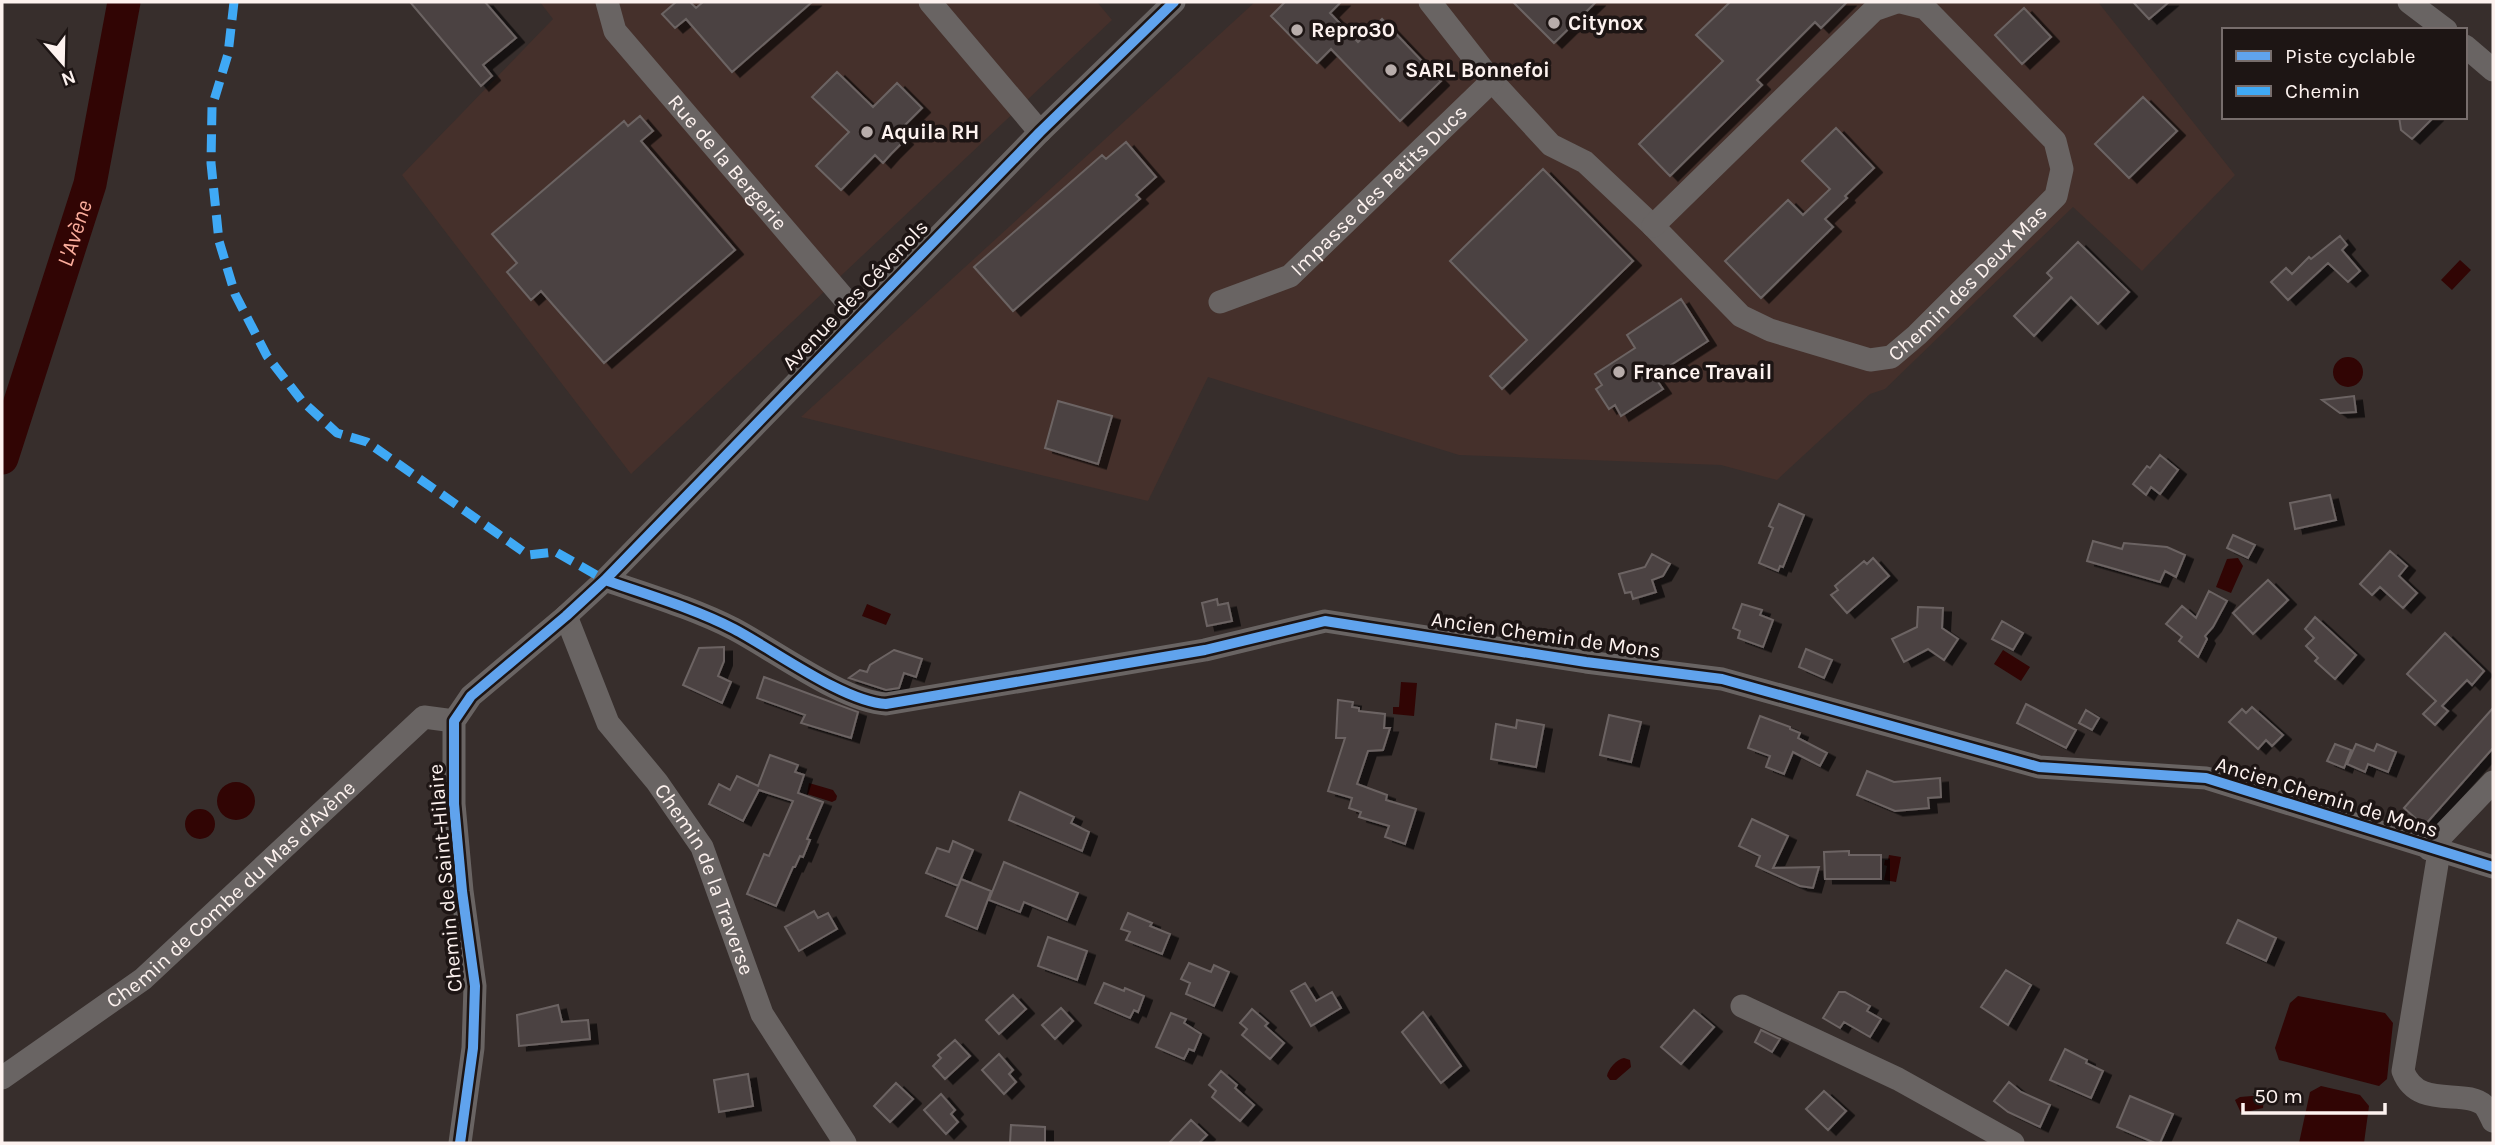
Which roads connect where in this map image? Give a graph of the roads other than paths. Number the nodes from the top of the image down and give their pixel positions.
1 (607, 2) edge
2 (930, 2) edge
3 (1174, 2) edge
4 (1430, 2) edge
5 (1899, 2) edge
6 (2409, 2) edge
7 (2443, 28) edge
8 (2467, 48) edge
9 (2493, 70) edge
10 (1492, 81) junction
11 (1040, 132) junction
12 (1653, 226) junction
13 (1220, 302) dead end
14 (860, 317) junction
15 (605, 580) junction
16 (566, 617) junction
17 (454, 721) junction
18 (2493, 782) edge
19 (2434, 851) junction
20 (2493, 867) edge
21 (1742, 1006) dead end
22 (2, 1078) edge
23 (2493, 1121) edge
24 (460, 1143) edge
25 (845, 1143) edge
26 (2013, 1143) edge

1 - 14 street, Rue de la Bergerie
2 - 11 street
3 - 11 street, Avenue des Cévenols
4 - 10 street, Chemin des Deux Mas
5 - 12 street, Chemin des Deux Mas
5 - 12 street, Chemin des Deux Mas
6 - 7 street
8 - 9 street
10 - 12 street, Chemin des Deux Mas
10 - 13 street, Impasse des Petits Ducs
11 - 14 street, Avenue des Cévenols
14 - 15 street, Avenue des Cévenols
15 - 16 street, Avenue des Cévenols
15 - 19 street, Ancien Chemin de Mons
16 - 17 street
16 - 25 street, Chemin de la Traverse
17 - 22 street, Chemin de Combe du Mas d'Avène
17 - 24 street, Chemin de Saint-Hilaire
18 - 19 street
19 - 20 street, Ancien Chemin de Mons
19 - 23 street
21 - 26 street

